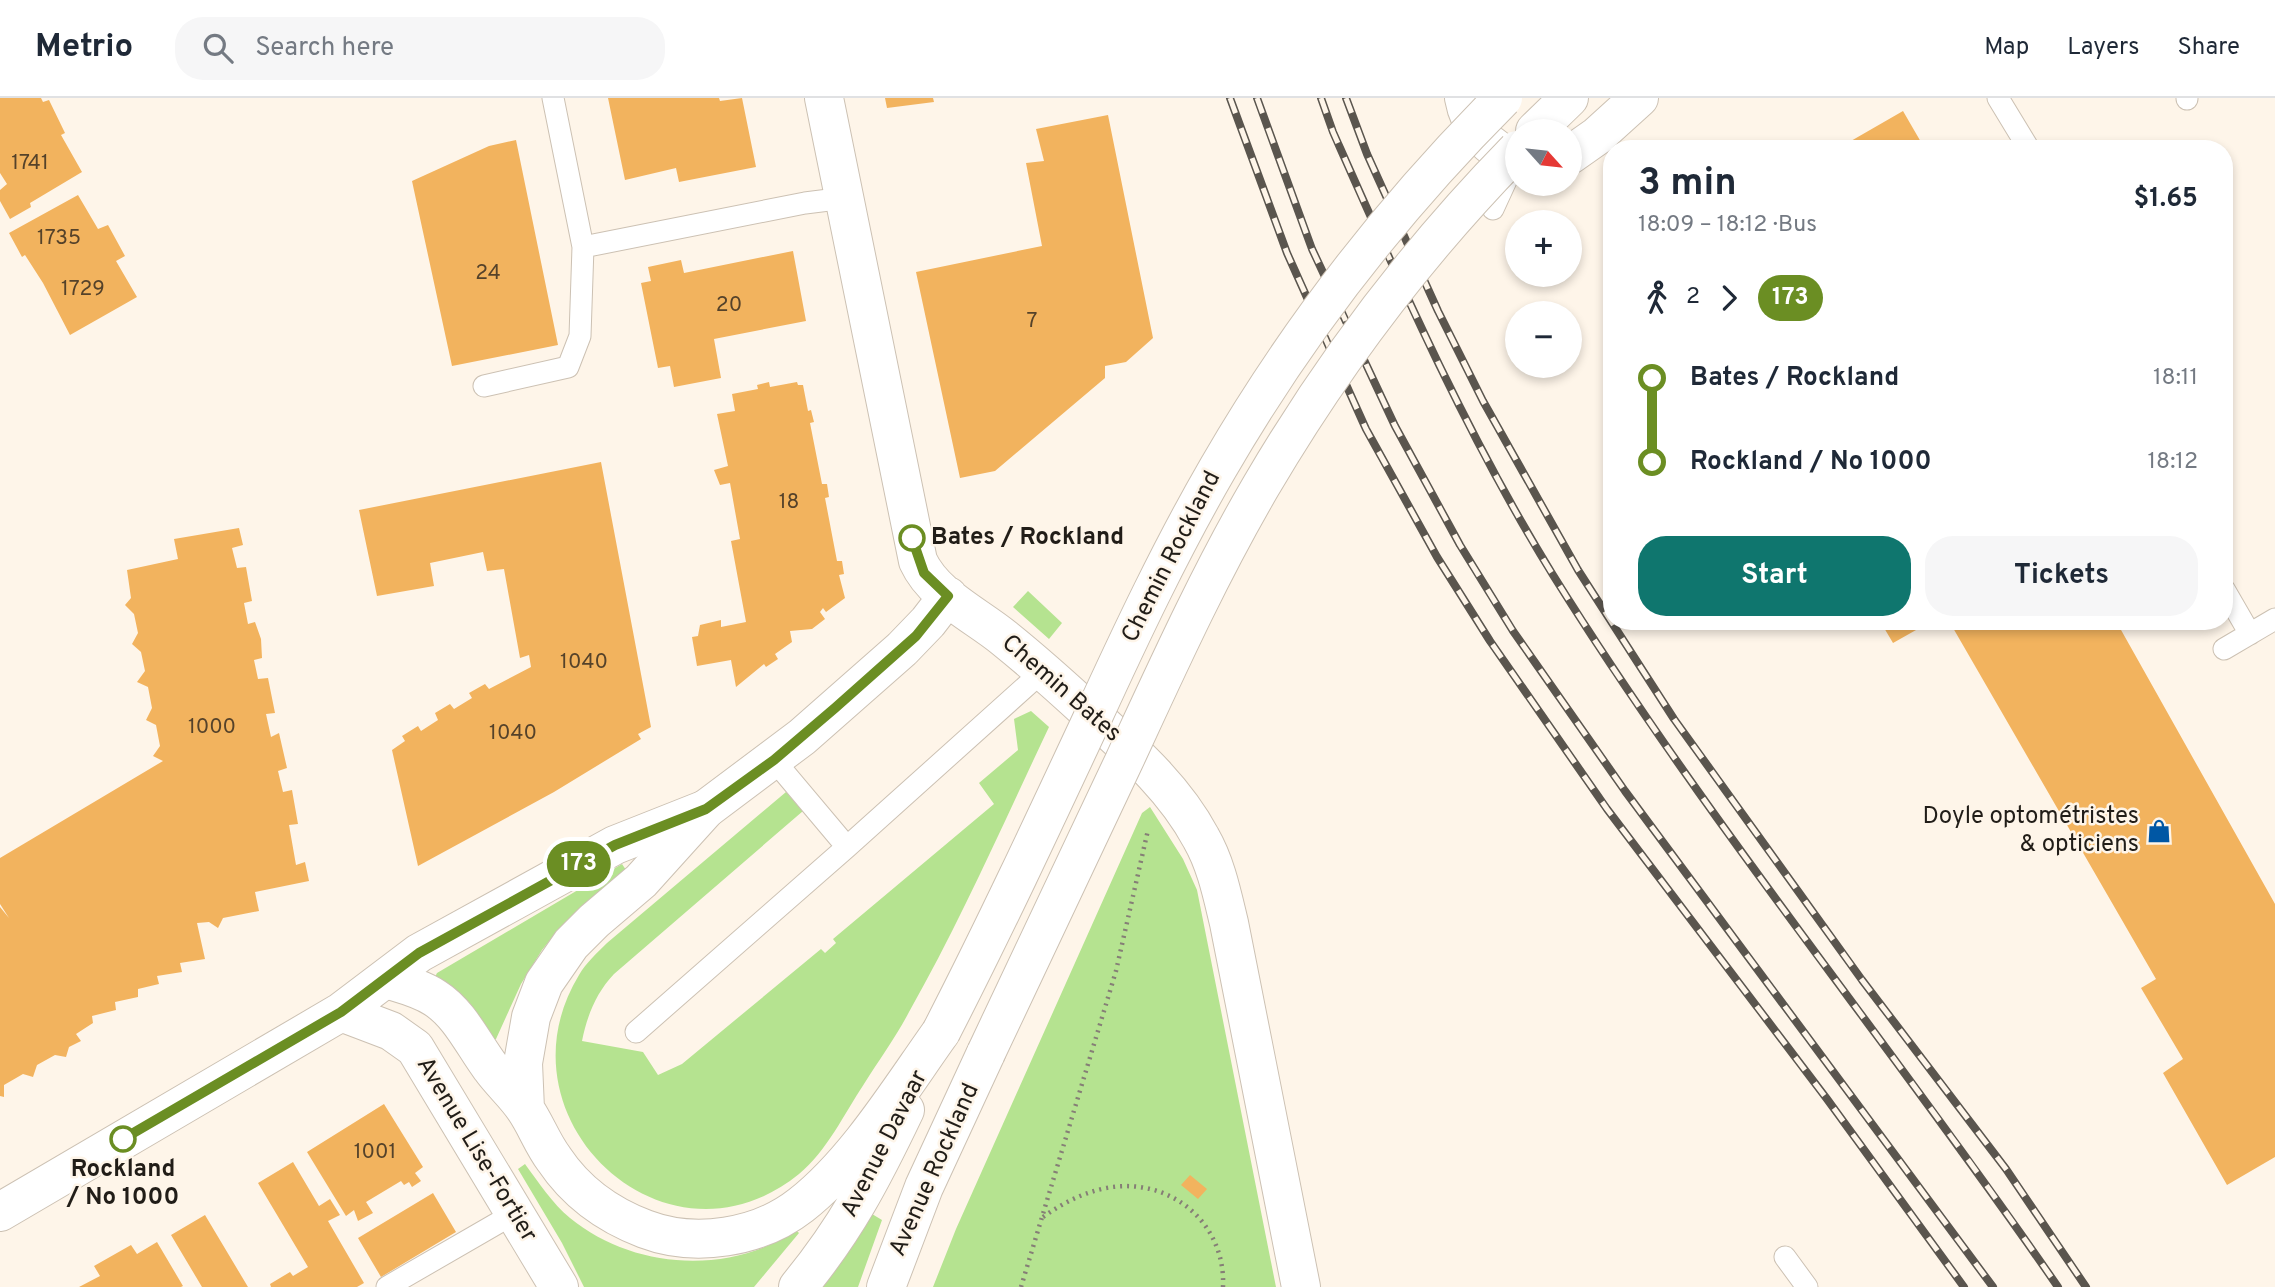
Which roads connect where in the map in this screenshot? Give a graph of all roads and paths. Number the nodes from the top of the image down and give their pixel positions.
1 (553, 98) edge
2 (824, 98) edge
3 (1464, 98) edge
4 (1503, 98) edge
5 (1569, 98) edge
6 (1639, 98) edge
7 (1998, 98) edge
8 (1549, 119) edge
9 (2024, 140) edge
10 (1582, 147) edge
11 (1505, 153) edge
12 (1505, 165) edge
13 (1505, 183) edge
14 (845, 198) junction
15 (1493, 209) dead end
16 (583, 247) junction
17 (484, 386) dead end
18 (948, 596) junction
19 (2233, 605) edge
20 (2275, 620) edge
21 (2250, 634) junction
22 (2224, 649) dead end
23 (1043, 671) junction
24 (774, 760) junction
25 (706, 809) junction
26 (1150, 825) dead end
27 (847, 847) junction
28 (386, 979) junction
29 (341, 1012) junction
30 (636, 1032) dead end
31 (941, 1032) junction
32 (986, 1053) joint
33 (525, 1109) junction
34 (0, 1212) edge
35 (515, 1213) junction
36 (1042, 1217) junction
37 (1785, 1257) dead end
38 (387, 1287) edge
39 (559, 1287) edge
40 (798, 1287) edge
41 (886, 1287) edge
42 (1021, 1287) edge
43 (1223, 1287) edge
44 (1301, 1287) edge
45 (1807, 1287) edge

1 - 16 lane
2 - 14 street, Chemin Bates
3 - 11 street
4 - 31 street, Chemin Rockland, bridge
5 - 8 street, Chemin Rockland
6 - 10 street
7 - 9 lane
12 - 32 street, Chemin Rockland, bridge
13 - 15 lane
14 - 16 lane
14 - 18 street, Chemin Bates
16 - 17 lane
18 - 23 street, Chemin Bates
18 - 24 street
19 - 21 lane
20 - 21 lane
21 - 22 lane
23 - 27 lane
23 - 44 street, Chemin Bates
24 - 25 street
24 - 27 lane
25 - 28 street
25 - 33 street
26 - 36 path
27 - 30 lane
28 - 29 street
28 - 33 street
29 - 34 street
29 - 35 street, Avenue Lise-Fortier
31 - 33 street
31 - 40 street, Avenue Davaar
32 - 41 street, Avenue Rockland
35 - 38 lane
35 - 39 street, Avenue Lise-Fortier
36 - 42 path
36 - 43 path
37 - 45 lane

